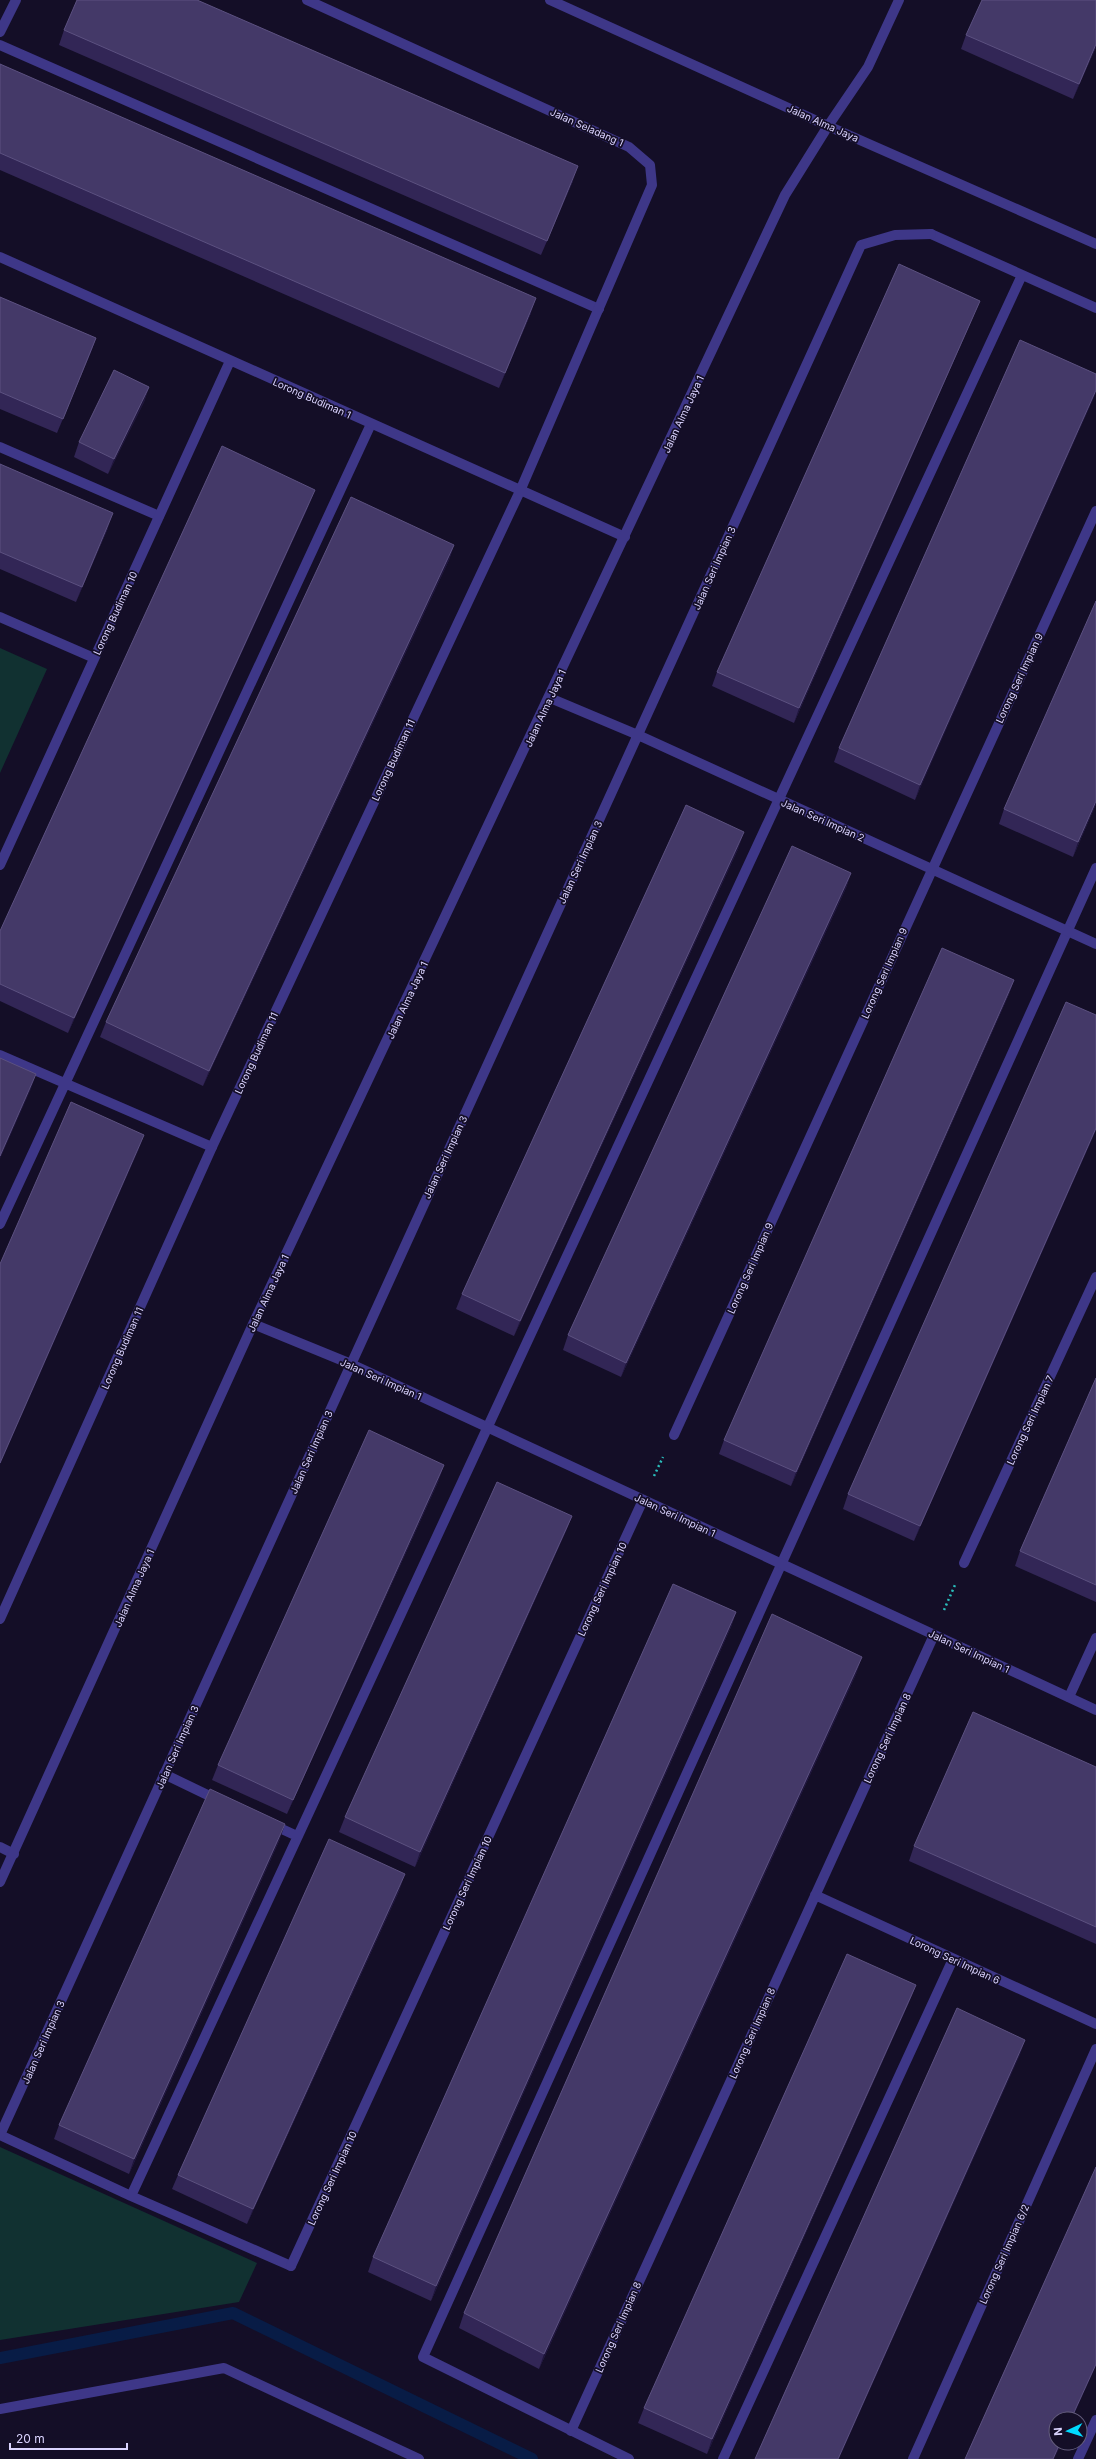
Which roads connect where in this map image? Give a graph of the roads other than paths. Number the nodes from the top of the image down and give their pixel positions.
1 (16, 0) edge
2 (307, 0) edge
3 (550, 0) edge
4 (899, 0) edge
5 (0, 32) edge
6 (0, 45) edge
7 (828, 126) junction
8 (1096, 244) edge
9 (0, 257) edge
10 (1022, 275) junction
11 (599, 308) junction
12 (1096, 308) edge
13 (230, 361) junction
14 (371, 424) junction
15 (0, 447) edge
16 (520, 491) junction
17 (1096, 510) edge
18 (159, 516) junction
19 (625, 537) junction
20 (0, 617) edge
21 (94, 658) junction
22 (550, 698) junction
23 (638, 735) junction
24 (779, 800) junction
25 (0, 865) edge
26 (1096, 868) edge
27 (932, 869) junction
28 (1067, 931) junction
29 (1096, 944) edge
30 (0, 1055) edge
31 (65, 1084) junction
32 (212, 1148) junction
33 (0, 1224) edge
34 (1096, 1277) edge
35 (253, 1324) junction
36 (351, 1364) junction
37 (486, 1427) junction
38 (674, 1435) road end
39 (643, 1500) junction
40 (964, 1563) road end
41 (781, 1564) junction
42 (0, 1619) edge
43 (934, 1635) junction
44 (1096, 1638) edge
45 (1069, 1698) junction
46 (1096, 1710) edge
47 (164, 1774) junction
48 (227, 1804) edge
49 (262, 1820) edge
50 (297, 1836) junction
51 (0, 1848) edge
52 (14, 1854) junction
53 (0, 1882) edge
54 (815, 1895) junction
55 (953, 1959) junction
56 (1096, 2024) edge
57 (1096, 2049) edge
58 (0, 2135) edge
59 (131, 2196) junction
60 (0, 2409) edge
61 (1096, 2420) edge
62 (571, 2430) junction
63 (419, 2459) edge
64 (629, 2459) edge
65 (723, 2459) edge
66 (913, 2459) edge
67 (1078, 2459) edge

1 - 5 street
2 - 11 street, Jalan Seladang 1
3 - 7 street, Jalan Alma Jaya
4 - 7 street, Jalan Alma Jaya 1
6 - 11 street
7 - 8 street, Jalan Alma Jaya
7 - 19 street, Jalan Alma Jaya 1
9 - 13 street, Lorong Budiman 1
10 - 12 street
10 - 23 street, Jalan Seri Impian 3
10 - 24 street
11 - 16 street, Jalan Seladang 1
13 - 14 street, Lorong Budiman 1
13 - 18 street, Lorong Budiman 10
14 - 16 street, Lorong Budiman 1
14 - 31 street
15 - 18 street
16 - 19 street, Lorong Budiman 1
16 - 32 street, Lorong Budiman 11
17 - 27 street, Lorong Seri Impian 9
18 - 21 street, Lorong Budiman 10
19 - 22 street, Jalan Alma Jaya 1
20 - 21 street
21 - 25 street, Lorong Budiman 10
22 - 23 street, Jalan Seri Impian 2
22 - 35 street, Jalan Alma Jaya 1
23 - 24 street, Jalan Seri Impian 2
23 - 36 street, Jalan Seri Impian 3
24 - 27 street, Jalan Seri Impian 2
24 - 37 street
26 - 28 street
27 - 28 street, Jalan Seri Impian 2
27 - 38 street, Lorong Seri Impian 9
28 - 29 street, Jalan Seri Impian 2
28 - 41 street
30 - 31 street
31 - 32 street
31 - 33 street
32 - 42 street, Lorong Budiman 11
34 - 40 street, Lorong Seri Impian 7
35 - 36 street, Jalan Seri Impian 1
35 - 52 street, Jalan Alma Jaya 1
36 - 37 street, Jalan Seri Impian 1
36 - 47 street, Jalan Seri Impian 3
37 - 39 street, Jalan Seri Impian 1
37 - 50 street
39 - 41 street, Jalan Seri Impian 1
39 - 59 street, Lorong Seri Impian 10
41 - 43 street, Jalan Seri Impian 1
41 - 62 street
43 - 45 street, Jalan Seri Impian 1
43 - 54 street, Lorong Seri Impian 8
44 - 45 street
45 - 46 street, Jalan Seri Impian 1
47 - 48 street
47 - 58 street, Jalan Seri Impian 3
49 - 50 street
50 - 59 street
51 - 52 street
52 - 53 street, Jalan Alma Jaya 1
54 - 55 street, Lorong Seri Impian 6
54 - 62 street, Lorong Seri Impian 8
55 - 56 street, Lorong Seri Impian 6
55 - 65 street
57 - 66 street, Lorong Seri Impian 6/2
58 - 59 street
60 - 63 street
61 - 67 street
62 - 64 street

